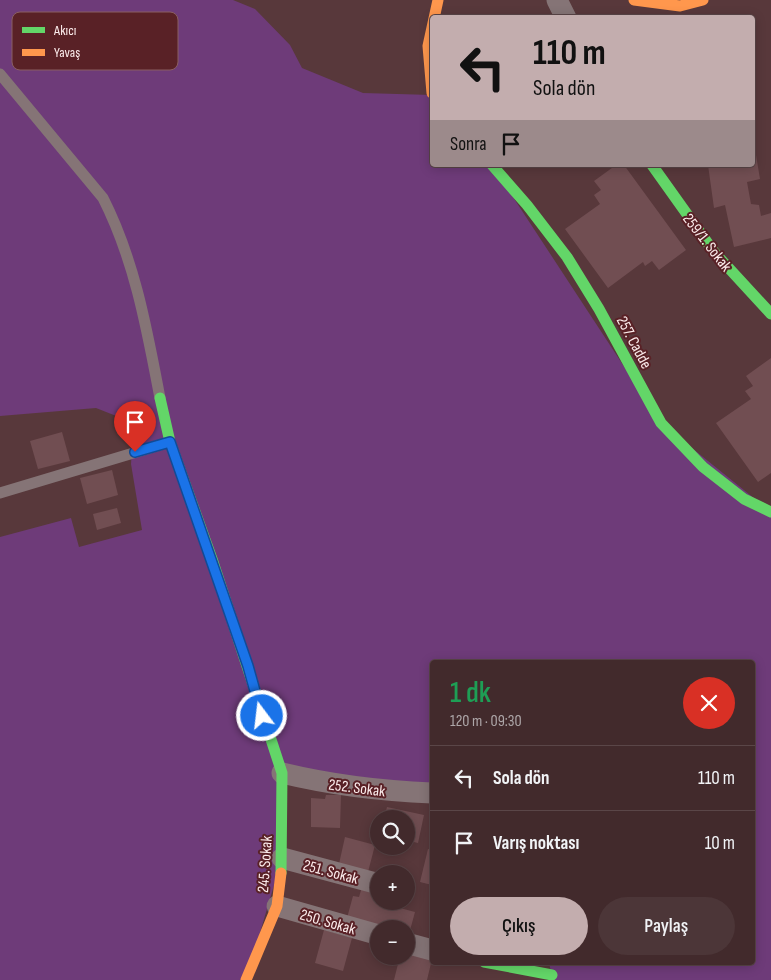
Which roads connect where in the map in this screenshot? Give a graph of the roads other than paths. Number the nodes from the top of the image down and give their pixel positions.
1 (438, 0) edge
2 (557, 0) edge
3 (634, 0) edge
4 (702, 0) edge
5 (433, 15) edge
6 (564, 15) edge
7 (430, 28) edge
8 (0, 74) edge
9 (430, 79) edge
10 (494, 167) edge
11 (653, 167) edge
12 (771, 314) edge
13 (160, 398) joint
14 (170, 442) junction
15 (0, 493) edge
16 (771, 512) edge
17 (282, 773) junction
18 (430, 792) edge
19 (282, 858) junction
20 (370, 882) edge
21 (276, 906) junction
22 (370, 932) edge
23 (415, 945) edge
24 (430, 949) edge
25 (502, 965) edge
26 (551, 973) edge
27 (246, 980) edge

1 - 5 street
2 - 6 street
3 - 4 street
7 - 9 street
8 - 13 lane
10 - 16 street, 257. Cadde
11 - 12 street, 259/1. Sokak
13 - 14 street, 245. Sokak
14 - 15 lane
14 - 17 street, 245. Sokak
17 - 18 street, 252. Sokak
17 - 19 street, 245. Sokak
19 - 20 street, 251. Sokak
19 - 21 street, 245. Sokak
21 - 22 street, 250. Sokak
21 - 27 street, 245. Sokak
23 - 24 street
25 - 26 street

